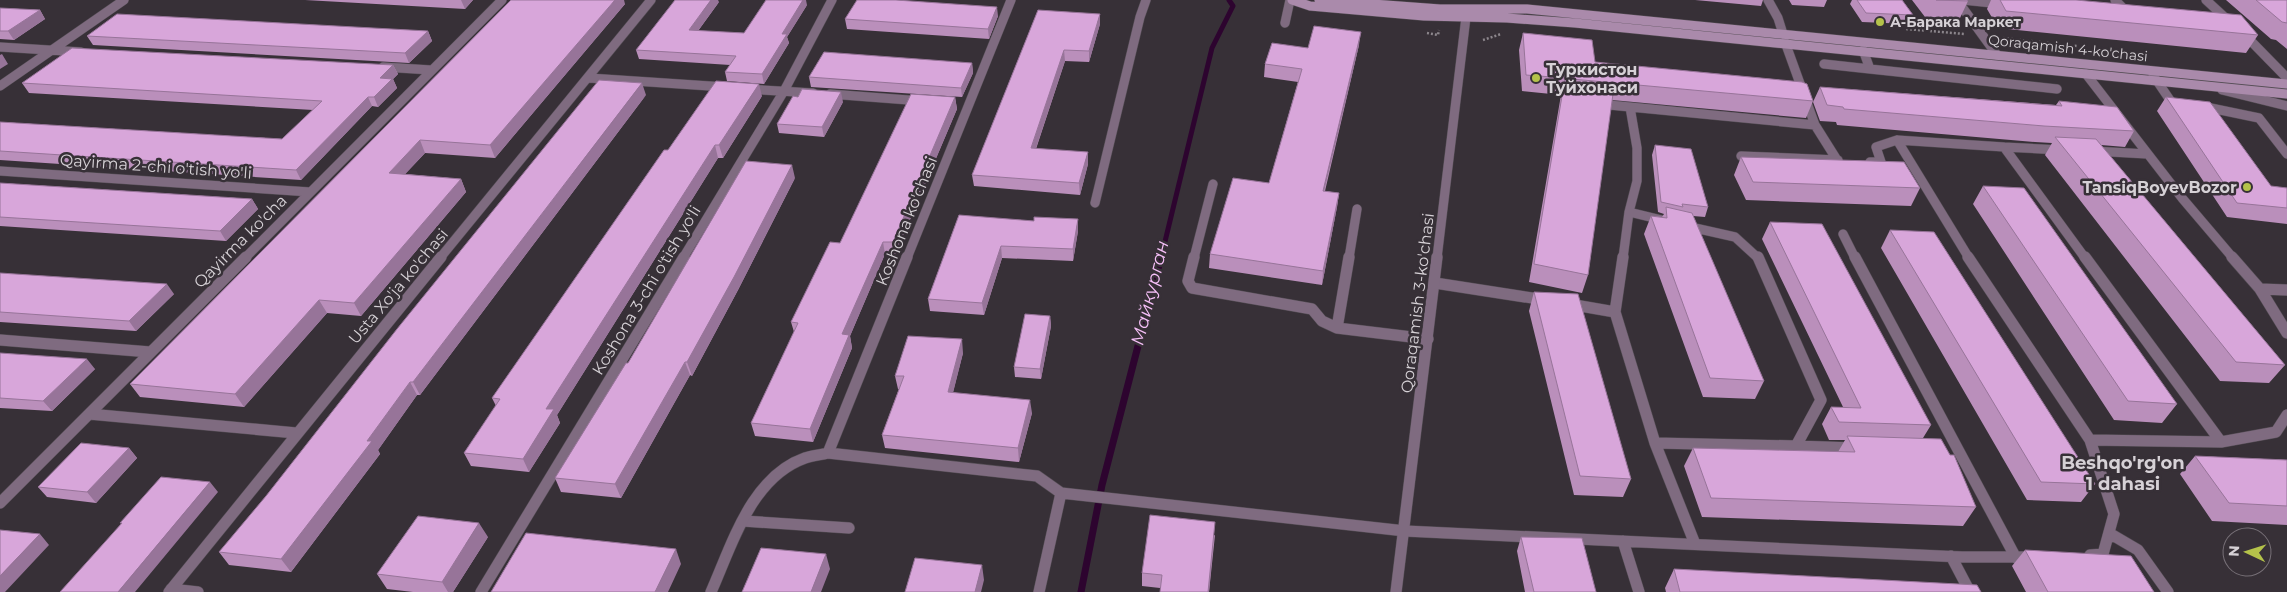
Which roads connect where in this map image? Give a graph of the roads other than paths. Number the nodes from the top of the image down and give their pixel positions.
1 (124, 0) edge
2 (502, 0) edge
3 (652, 0) edge
4 (832, 0) edge
5 (1011, 0) edge
6 (1146, 0) edge
7 (1291, 0) edge
8 (1320, 0) edge
9 (1473, 0) edge
10 (1768, 0) edge
11 (1957, 0) edge
12 (1963, 0) edge
13 (2115, 0) edge
14 (2206, 0) edge
15 (1457, 4) edge
16 (2012, 4) edge
17 (1476, 8) junction
18 (2121, 15) edge
19 (2130, 16) junction
20 (2140, 16) edge
21 (1466, 17) junction
22 (1285, 23) dead end
23 (2216, 24) edge
24 (2235, 26) junction
25 (1784, 38) junction
26 (0, 47) edge
27 (51, 50) junction
28 (1863, 50) junction
29 (90, 52) edge
30 (1997, 55) junction
31 (1824, 64) dead end
32 (373, 67) edge
33 (1870, 69) junction
34 (431, 70) junction
35 (2150, 70) junction
36 (2086, 74) junction
37 (589, 78) junction
38 (2287, 78) edge
39 (2157, 82) junction
40 (2287, 84) edge
41 (0, 86) edge
42 (2214, 87) junction
43 (2057, 89) dead end
44 (784, 91) junction
45 (2287, 94) edge
46 (930, 102) edge
47 (1590, 103) edge
48 (2287, 106) edge
49 (1630, 107) junction
50 (1814, 125) junction
51 (1898, 140) junction
52 (2004, 147) junction
53 (2147, 154) junction
54 (2287, 154) edge
55 (1740, 156) edge
56 (1864, 161) edge
57 (1889, 162) junction
58 (1912, 164) junction
59 (0, 171) edge
60 (1213, 184) dead end
61 (310, 192) junction
62 (1095, 202) dead end
63 (1357, 209) dead end
64 (1629, 212) junction
65 (1843, 234) dead end
66 (1435, 283) junction
67 (2260, 289) junction
68 (2287, 290) edge
69 (1615, 312) junction
70 (1336, 328) junction
71 (2287, 333) edge
72 (1428, 339) junction
73 (0, 340) edge
74 (150, 352) junction
75 (89, 414) junction
76 (2287, 415) edge
77 (296, 433) junction
78 (2090, 440) junction
79 (2221, 442) junction
80 (1655, 443) junction
81 (1796, 446) junction
82 (1872, 448) edge
83 (828, 453) junction
84 (1061, 493) junction
85 (0, 503) edge
86 (743, 521) junction
87 (849, 528) dead end
88 (1405, 531) junction
89 (2109, 533) junction
90 (1623, 541) junction
91 (1695, 544) junction
92 (1951, 556) junction
93 (2045, 556) edge
94 (2074, 556) edge
95 (2016, 558) junction
96 (170, 590) edge
97 (198, 592) edge
98 (481, 592) edge
99 (711, 592) edge
100 (1039, 592) edge
101 (1396, 592) edge
102 (1639, 592) edge
103 (1970, 592) edge
104 (2168, 592) edge

1 - 27 street
2 - 34 street, Qayirma ko'cha
3 - 37 street, Usta Xo'ja ko'chasi
4 - 44 street, Koshona 3-chi o'tish yo'li
5 - 83 street, Koshona ko'chasi
6 - 62 street
7 - 21 main road, Qoraqamish 4-ko'chasi
7 - 22 street
8 - 15 main road, Qoraqamish 4-ko'chasi
9 - 17 main road
10 - 25 street
11 - 30 street
12 - 16 street
13 - 19 street
14 - 24 street
15 - 17 main road, Qoraqamish 4-ko'chasi
15 - 21 main road
17 - 21 main road
17 - 25 main road, Qoraqamish 4-ko'chasi
18 - 19 street
19 - 20 street
21 - 25 main road, Qoraqamish 4-ko'chasi
21 - 66 street, Qoraqamish 3-ko'chasi
23 - 24 street
24 - 38 street
25 - 28 main road, Qoraqamish 4-ko'chasi
25 - 30 main road, Qoraqamish 4-ko'chasi
25 - 50 street
26 - 27 street
27 - 29 street
27 - 41 street
28 - 33 street
28 - 36 main road, Qoraqamish 4-ko'chasi
30 - 35 main road, Qoraqamish 4-ko'chasi
31 - 33 street
32 - 34 street
33 - 43 street
34 - 61 street, Qayirma ko'cha
35 - 39 street
35 - 40 main road, Qoraqamish 4-ko'chasi
36 - 39 main road, Qoraqamish 4-ko'chasi
36 - 53 street
37 - 44 street
37 - 77 street, Usta Xo'ja ko'chasi
39 - 42 main road, Qoraqamish 4-ko'chasi
39 - 54 street
42 - 45 main road, Qoraqamish 4-ko'chasi
42 - 48 street
44 - 46 street
44 - 98 street, Koshona 3-chi o'tish yo'li
47 - 49 street
49 - 50 street
49 - 64 street
50 - 55 street
51 - 52 street
51 - 57 street
51 - 58 street
52 - 53 street
52 - 79 street
53 - 67 street
56 - 57 street
57 - 58 street
58 - 78 street
59 - 61 street, Qayirma 2-chi o'tish yo'li
60 - 70 street
61 - 74 street, Qayirma ko'cha
63 - 70 street
64 - 69 street
64 - 81 street
65 - 95 street
66 - 69 street
66 - 72 street, Qoraqamish 3-ko'chasi
67 - 68 street
67 - 71 street
69 - 80 street
70 - 72 street
72 - 88 street, Qoraqamish 3-ko'chasi
73 - 74 street
74 - 75 street, Qayirma ko'cha
75 - 77 street
75 - 85 street, Qayirma ko'cha
76 - 79 street
77 - 96 street, Usta Xo'ja ko'chasi
78 - 79 street
78 - 89 street
80 - 81 street
80 - 91 street
81 - 82 street
83 - 84 street
83 - 86 street
84 - 88 street
84 - 100 street
86 - 87 street
86 - 99 street
88 - 90 street
88 - 101 street, Qoraqamish 3-ko'chasi
89 - 94 street
89 - 104 street
90 - 91 street
90 - 102 street
91 - 92 street
92 - 95 street
92 - 103 street
93 - 95 street
96 - 97 street

